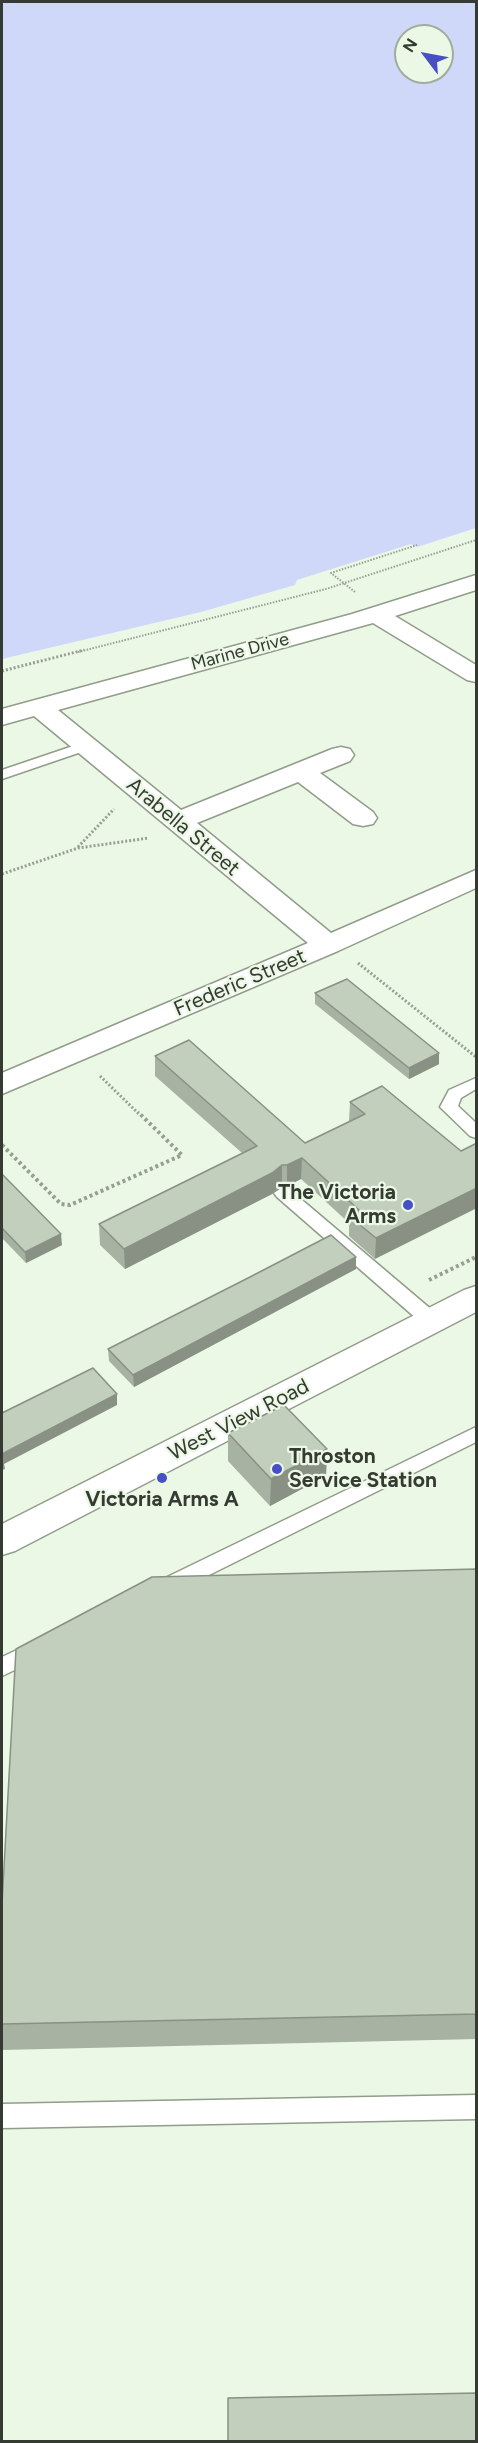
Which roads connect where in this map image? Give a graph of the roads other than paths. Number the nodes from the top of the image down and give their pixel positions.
1 (477, 582) edge
2 (368, 605) junction
3 (475, 673) edge
4 (39, 707) junction
5 (2, 717) edge
6 (85, 746) junction
7 (341, 755) dead end
8 (301, 771) junction
9 (2, 776) edge
10 (363, 818) dead end
11 (183, 828) junction
12 (477, 878) edge
13 (339, 951) junction
14 (2, 1083) edge
15 (477, 1083) edge
16 (477, 1132) edge
17 (283, 1193) dead end
18 (477, 1298) edge
19 (432, 1321) junction
20 (477, 1434) edge
21 (2, 1541) edge
22 (149, 1595) edge
23 (54, 1641) edge
24 (2, 1668) edge
25 (477, 2107) edge
26 (2, 2116) edge

1 - 2 street, Marine Drive
2 - 3 street
2 - 4 street, Marine Drive
4 - 5 street, Marine Drive
4 - 6 street, Arabella Street
6 - 9 lane
6 - 11 street, Arabella Street
7 - 8 street
8 - 10 street
8 - 11 street
11 - 13 street, Arabella Street
12 - 13 street, Frederic Street
13 - 14 street, Frederic Street
15 - 16 lane
17 - 19 lane
18 - 19 street, West View Road
19 - 21 street, West View Road
20 - 22 lane
23 - 24 lane
25 - 26 lane

